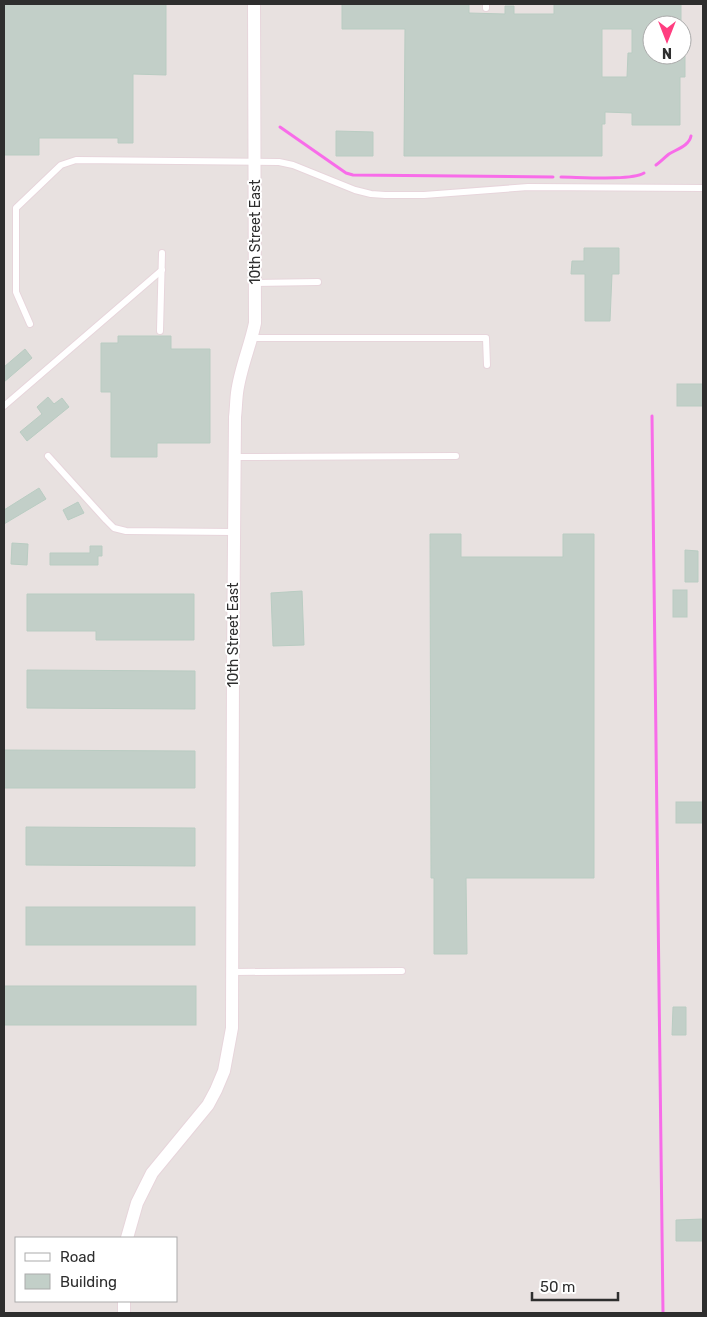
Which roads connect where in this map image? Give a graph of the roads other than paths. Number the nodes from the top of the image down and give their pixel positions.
1 (254, 4) edge
2 (255, 162) junction
3 (703, 188) edge
4 (162, 253) dead end
5 (162, 270) junction
6 (318, 282) dead end
7 (255, 283) junction
8 (30, 324) dead end
9 (160, 331) dead end
10 (252, 338) junction
11 (487, 365) dead end
12 (4, 406) edge
13 (48, 456) dead end
14 (456, 456) dead end
15 (235, 457) junction
16 (234, 532) junction
17 (402, 971) dead end
18 (233, 972) junction
19 (127, 1237) edge

1 - 2 street, 10th Street East
2 - 3 lane
2 - 7 street, 10th Street East
2 - 8 lane
4 - 5 lane
5 - 9 lane
5 - 12 lane
6 - 7 lane
7 - 10 street, 10th Street East
10 - 11 lane
10 - 15 street, 10th Street East
13 - 16 lane
14 - 15 lane
15 - 16 street, 10th Street East
16 - 18 street, 10th Street East
17 - 18 lane
18 - 19 street, 10th Street East

